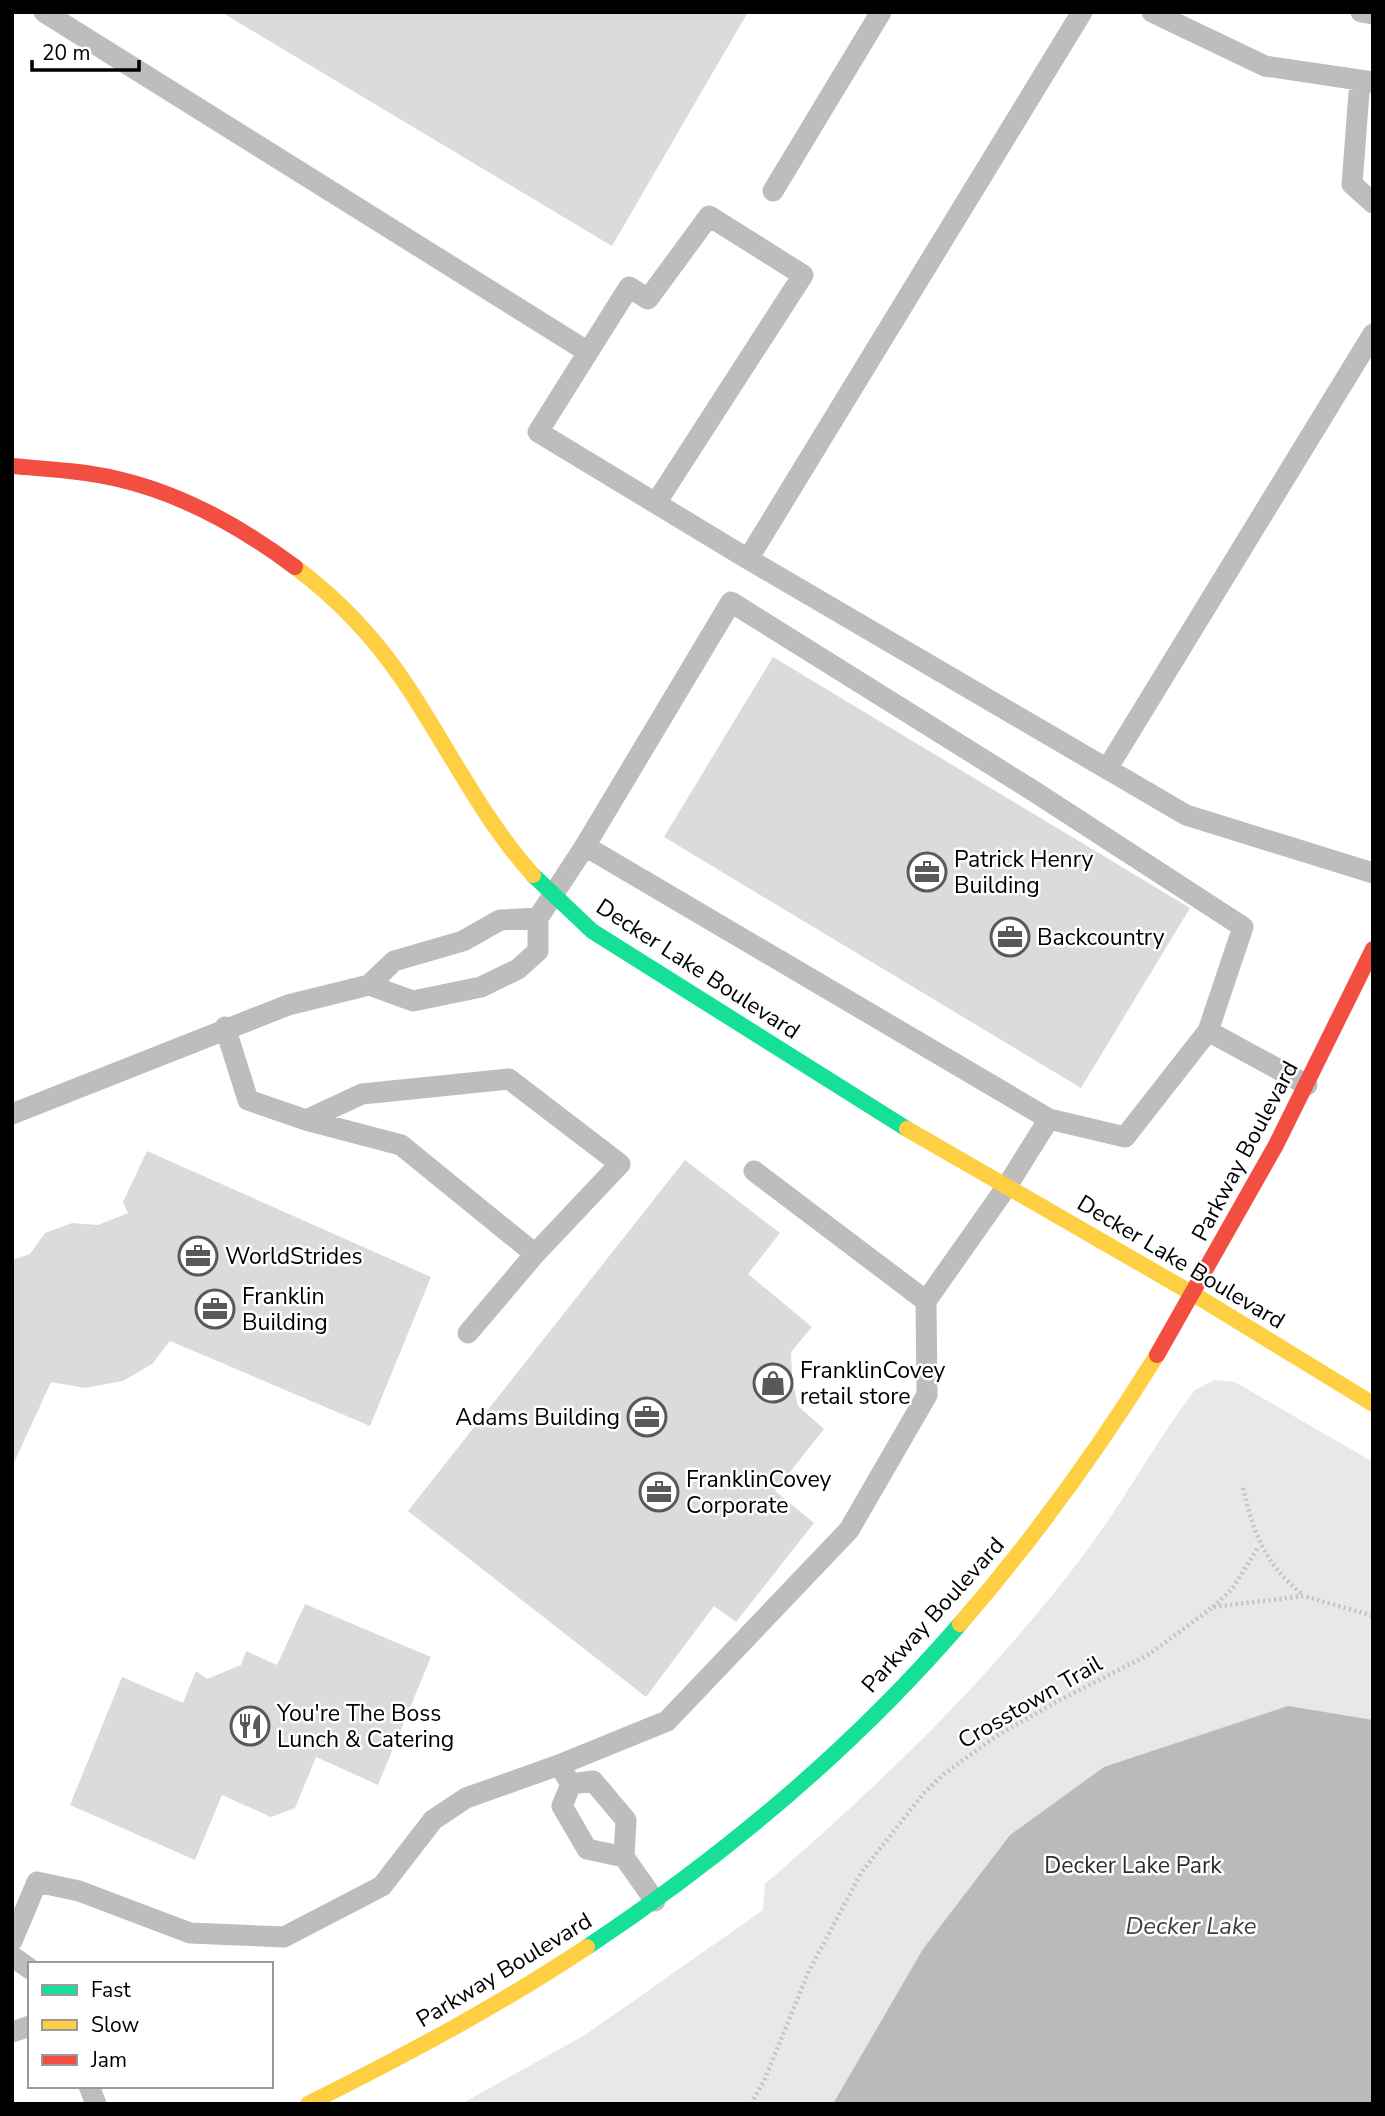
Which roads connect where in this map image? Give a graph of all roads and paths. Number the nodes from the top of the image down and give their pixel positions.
1 (44, 12) edge
2 (881, 12) edge
3 (1082, 12) edge
4 (1153, 12) edge
5 (1361, 12) edge
6 (1373, 14) edge
7 (1366, 81) edge
8 (773, 191) dead end
9 (1373, 203) edge
10 (1373, 334) edge
11 (588, 352) junction
12 (12, 466) edge
13 (656, 503) junction
14 (748, 558) junction
15 (1107, 769) junction
16 (585, 846) junction
17 (1373, 873) edge
18 (552, 896) junction
19 (538, 918) junction
20 (1373, 949) edge
21 (369, 985) junction
22 (225, 1027) junction
23 (1208, 1031) junction
24 (1307, 1085) junction
25 (12, 1114) edge
26 (1049, 1119) junction
27 (306, 1120) junction
28 (754, 1171) dead end
29 (1007, 1186) junction
30 (535, 1254) junction
31 (1195, 1295) junction
32 (926, 1301) junction
33 (468, 1334) dead end
34 (1373, 1404) edge
35 (1243, 1488) dead end
36 (1259, 1546) junction
37 (1304, 1596) junction
38 (1213, 1607) junction
39 (1373, 1616) edge
40 (559, 1765) junction
41 (571, 1784) junction
42 (624, 1857) junction
43 (655, 1901) junction
44 (12, 1941) edge
45 (12, 1956) edge
46 (28, 1968) edge
47 (308, 2104) edge
48 (751, 2104) edge

1 - 11 lane
2 - 8 lane
3 - 14 lane
4 - 7 lane
5 - 6 lane
7 - 9 lane
10 - 15 lane
11 - 13 lane
11 - 13 lane
12 - 18 street, Decker Lake Boulevard
13 - 14 lane
14 - 15 lane
15 - 17 lane
16 - 18 lane
16 - 23 lane
16 - 26 lane
18 - 19 lane
18 - 29 street, Decker Lake Boulevard
19 - 21 lane
19 - 21 lane
20 - 24 street, Parkway Boulevard
21 - 22 lane
22 - 25 lane
22 - 27 lane
23 - 24 lane
23 - 26 lane
24 - 31 street, Parkway Boulevard
26 - 29 lane
27 - 30 lane
27 - 30 lane
28 - 32 lane
29 - 31 street, Decker Lake Boulevard
29 - 32 lane
30 - 33 lane
31 - 34 street, Decker Lake Boulevard
31 - 43 street, Parkway Boulevard
32 - 40 lane
35 - 36 path
36 - 37 path
36 - 38 path
37 - 38 path, Crosstown Trail
37 - 39 path, Crosstown Trail
38 - 48 path, Crosstown Trail
40 - 41 lane
40 - 44 lane
41 - 42 lane
41 - 42 lane
42 - 43 lane
43 - 47 street, Parkway Boulevard
45 - 46 lane

